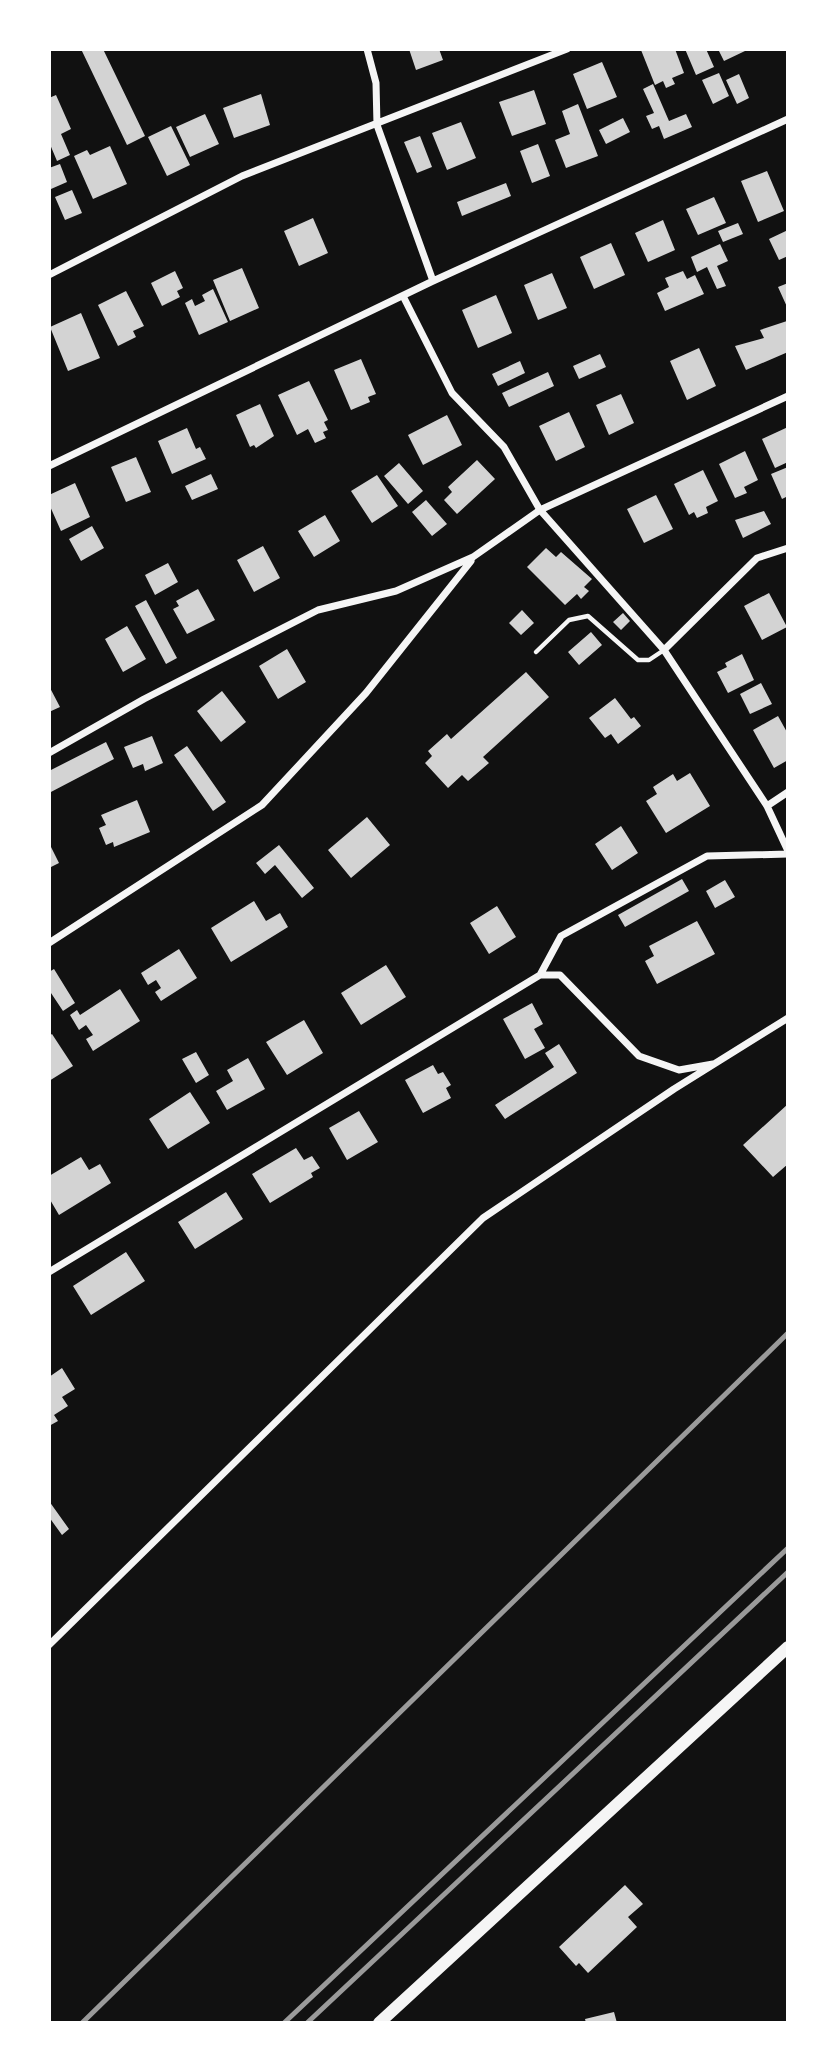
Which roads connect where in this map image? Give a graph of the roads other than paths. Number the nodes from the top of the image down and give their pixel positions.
1 (367, 49) edge
2 (567, 49) edge
3 (788, 119) edge
4 (377, 125) junction
5 (49, 275) edge
6 (433, 282) junction
7 (403, 296) junction
8 (788, 396) edge
9 (49, 466) edge
10 (540, 510) junction
11 (788, 548) edge
12 (473, 558) junction
13 (664, 650) junction
14 (536, 652) dead end
15 (49, 753) edge
16 (788, 792) edge
17 (767, 806) junction
18 (788, 852) edge
19 (49, 943) edge
20 (540, 975) junction
21 (788, 1018) edge
22 (721, 1063) junction
23 (49, 1272) edge
24 (49, 1645) edge
25 (788, 1647) edge
26 (379, 2023) edge

1 - 4 street
2 - 4 street
3 - 6 street
4 - 5 street
4 - 6 street
6 - 7 street
7 - 9 street
7 - 10 street
8 - 10 street
10 - 12 street
10 - 13 street
11 - 13 street
12 - 15 street
12 - 19 street
13 - 14 lane
13 - 17 street
16 - 17 street
17 - 18 street
18 - 20 street
20 - 22 street
20 - 23 street
21 - 22 street
22 - 24 street
25 - 26 street

